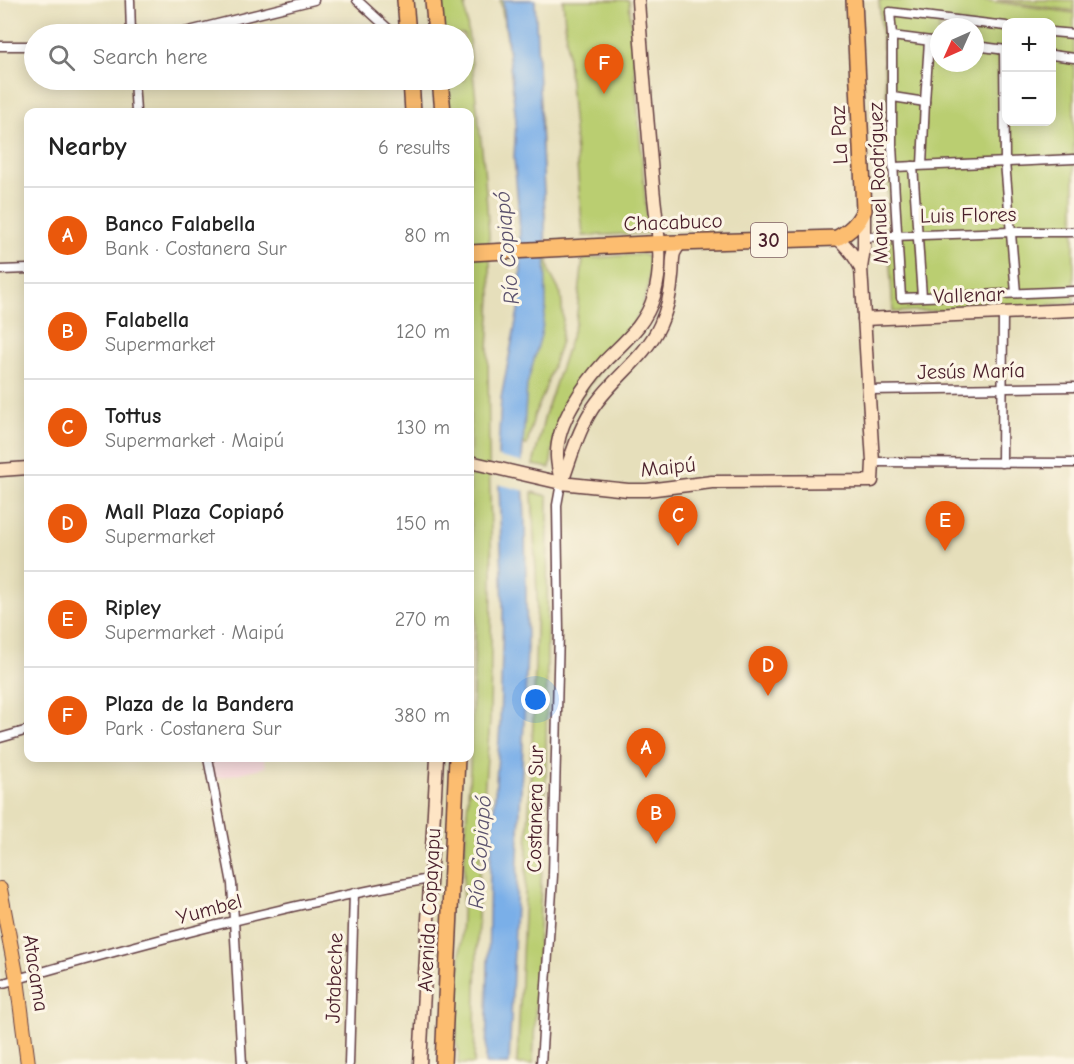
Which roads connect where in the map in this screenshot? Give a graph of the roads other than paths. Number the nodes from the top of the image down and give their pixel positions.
1 (130, 0) edge
2 (314, 0) edge
3 (357, 0) edge
4 (405, 0) edge
5 (433, 0) edge
6 (638, 0) edge
7 (854, 0) edge
8 (131, 24) edge
9 (217, 24) edge
10 (383, 24) edge
11 (407, 24) edge
12 (435, 24) edge
13 (1002, 26) edge
14 (1056, 32) edge
15 (1074, 34) edge
16 (892, 36) junction
17 (929, 41) joint
18 (0, 46) edge
19 (24, 46) edge
20 (984, 47) edge
21 (1002, 50) edge
22 (1056, 56) edge
23 (1074, 58) edge
24 (1005, 72) edge
25 (135, 90) edge
26 (412, 90) edge
27 (441, 90) edge
28 (893, 97) junction
29 (925, 102) junction
30 (136, 108) edge
31 (413, 108) edge
32 (443, 108) edge
33 (1074, 159) edge
34 (1005, 162) junction
35 (894, 166) junction
36 (918, 166) junction
37 (864, 210) junction
38 (1011, 232) junction
39 (1074, 232) edge
40 (897, 235) junction
41 (918, 235) junction
42 (864, 237) junction
43 (837, 238) junction
44 (682, 242) junction
45 (660, 243) junction
46 (474, 253) edge
47 (861, 268) junction
48 (24, 269) edge
49 (0, 270) edge
50 (1074, 291) edge
51 (1016, 293) junction
52 (922, 297) junction
53 (1074, 310) edge
54 (1003, 314) junction
55 (864, 319) junction
56 (1074, 387) edge
57 (1002, 389) junction
58 (868, 390) junction
59 (873, 462) junction
60 (474, 463) edge
61 (1002, 463) junction
62 (1074, 463) edge
63 (24, 468) edge
64 (0, 470) edge
65 (872, 482) joint
66 (566, 484) junction
67 (24, 731) edge
68 (0, 738) edge
69 (209, 762) edge
70 (437, 762) edge
71 (457, 762) edge
72 (429, 879) junction
73 (0, 889) edge
74 (354, 892) junction
75 (235, 920) junction
76 (17, 979) junction
77 (0, 984) edge
78 (28, 1064) edge
79 (242, 1064) edge
80 (350, 1064) edge
81 (420, 1064) edge
82 (443, 1064) edge
83 (541, 1064) edge

1 - 8 street
2 - 9 street
3 - 10 street
4 - 11 highway
5 - 12 highway
6 - 45 street, Costanera Sur
7 - 37 highway, La Paz
13 - 16 street, Manuel Rodríguez
14 - 15 street
16 - 17 street
16 - 28 street, Manuel Rodríguez
17 - 29 street
18 - 19 street
20 - 21 street
22 - 23 street
24 - 34 street
25 - 30 street
26 - 31 highway
27 - 32 highway
28 - 29 street
28 - 35 street, Manuel Rodríguez
29 - 36 street
33 - 34 street
34 - 36 street
34 - 38 street
35 - 36 street
35 - 40 street, Manuel Rodríguez
36 - 41 street
37 - 42 street, La Paz
37 - 43 highway
38 - 39 street, Luis Flores
38 - 41 street, Luis Flores
38 - 51 street
40 - 41 street, Luis Flores
40 - 42 street, Luis Flores
40 - 52 street, Manuel Rodríguez
41 - 52 street
42 - 47 street, La Paz
43 - 44 highway, Chacabuco / 30
43 - 47 street
44 - 45 highway, Chacabuco / 30
44 - 66 street, Costanera Sur
45 - 46 highway, Chacabuco / 30
45 - 66 street, Costanera Sur
47 - 55 street, La Paz
48 - 49 street
50 - 51 street, Manuel Rodríguez
51 - 52 street, Manuel Rodríguez
53 - 54 street, Vallenar
54 - 55 street, Vallenar
54 - 57 street
55 - 58 street, La Paz
56 - 57 street, Jesús María
57 - 58 street, Jesús María
57 - 61 street
58 - 59 street, La Paz
59 - 61 street
59 - 65 street, La Paz
60 - 66 street, Maipú
61 - 62 street
63 - 64 street
65 - 66 street, Maipú
66 - 83 street, Costanera Sur
67 - 68 street
69 - 75 street
70 - 72 street
71 - 82 highway, Avenida Copayapu
72 - 74 street, Yumbel
72 - 81 street
73 - 76 main road, Atacama
74 - 75 street, Yumbel
74 - 80 street, Jotabeche
75 - 76 street, Yumbel
75 - 79 street
76 - 77 street, Yumbel
76 - 78 main road, Atacama

